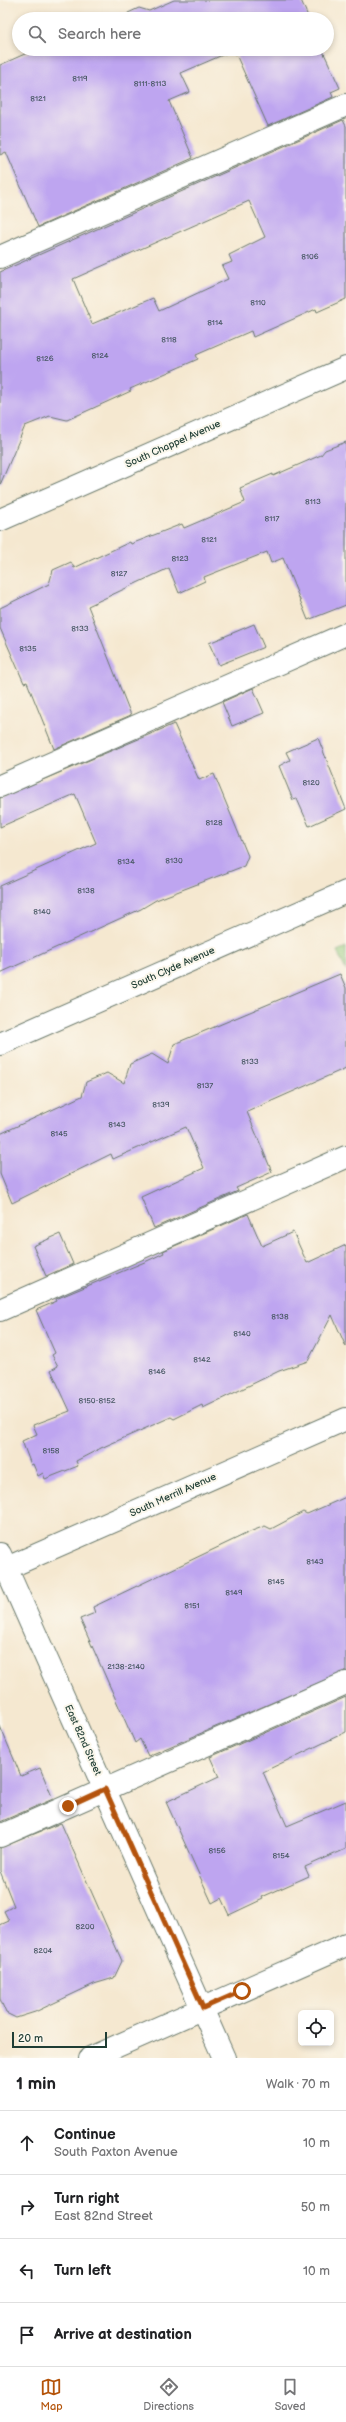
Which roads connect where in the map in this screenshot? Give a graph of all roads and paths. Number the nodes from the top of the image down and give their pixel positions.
1 (346, 105) edge
2 (0, 257) edge
3 (346, 368) edge
4 (0, 520) edge
5 (346, 634) edge
6 (0, 786) edge
7 (346, 892) edge
8 (0, 1044) edge
9 (346, 1157) edge
10 (0, 1310) edge
11 (346, 1419) edge
12 (2, 1565) edge
13 (346, 1683) edge
14 (105, 1789) junction
15 (0, 1836) edge
16 (346, 1945) edge
17 (203, 2008) junction
18 (90, 2058) edge
19 (224, 2058) edge

1 - 2 street
3 - 4 street, South Chappel Avenue
5 - 6 street
7 - 8 street, South Clyde Avenue
9 - 10 street
11 - 12 street, South Merrill Avenue
12 - 14 street, East 82nd Street
13 - 14 street
14 - 15 street
14 - 17 street, East 82nd Street
16 - 17 street
17 - 18 street
17 - 19 street, East 82nd Street

